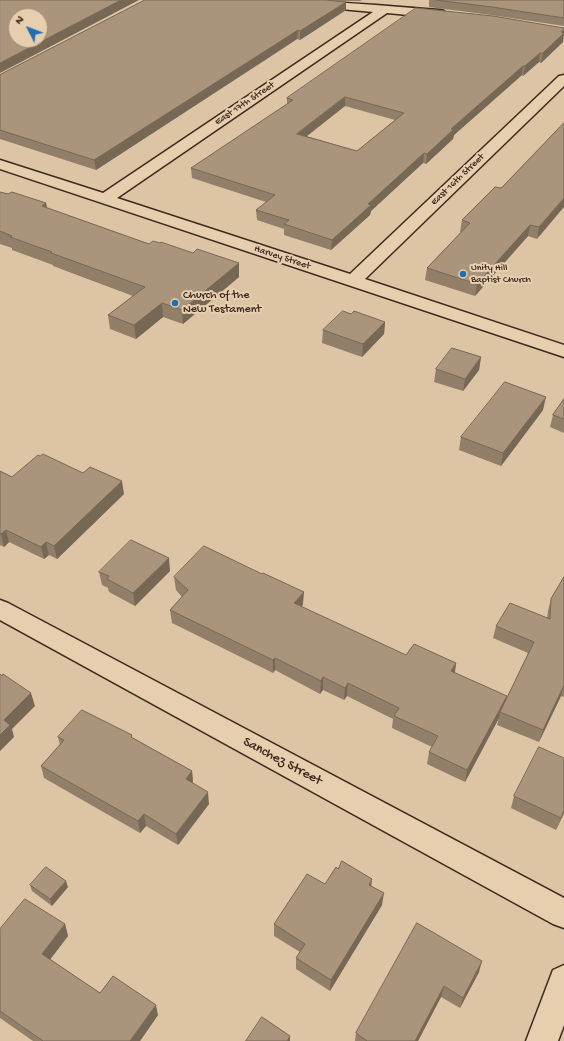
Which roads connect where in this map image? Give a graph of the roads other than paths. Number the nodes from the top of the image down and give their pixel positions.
1 (274, 0) edge
2 (384, 9) junction
3 (454, 15) edge
4 (564, 79) edge
5 (0, 164) edge
6 (104, 199) junction
7 (352, 281) junction
8 (564, 351) edge
9 (0, 609) edge
10 (564, 914) edge
11 (564, 981) edge
12 (542, 1041) edge

1 - 2 street
2 - 3 street
2 - 6 street, East 17th Street
4 - 7 street, East 16th Street
5 - 6 street, Harvey Street
6 - 7 street, Harvey Street
7 - 8 street, Harvey Street
9 - 10 street, Sanchez Street
11 - 12 street

